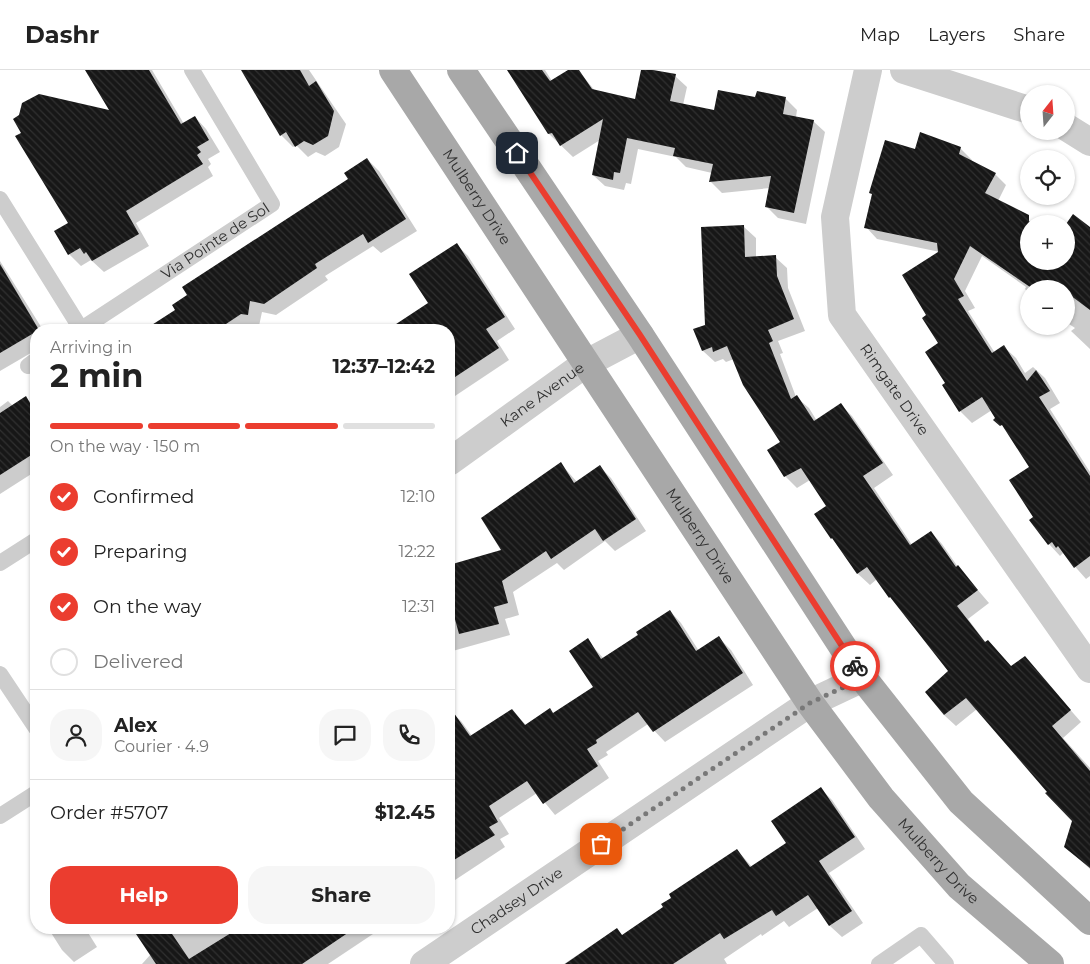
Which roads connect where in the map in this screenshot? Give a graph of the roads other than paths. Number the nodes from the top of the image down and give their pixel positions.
1 (192, 70) edge
2 (393, 70) edge
3 (462, 70) edge
4 (868, 70) edge
5 (904, 70) edge
6 (1020, 107) edge
7 (1075, 133) edge
8 (1090, 142) edge
9 (0, 199) edge
10 (76, 324) edge
11 (89, 324) edge
12 (640, 335) junction
13 (585, 364) junction
14 (455, 458) edge
15 (30, 544) edge
16 (0, 563) edge
17 (1090, 669) edge
18 (0, 674) edge
19 (863, 678) junction
20 (810, 703) junction
21 (30, 719) edge
22 (30, 796) edge
23 (2, 809) edge
24 (1090, 921) edge
25 (424, 964) edge
26 (879, 964) edge
27 (946, 964) edge
28 (1050, 964) edge

1 - 11 lane, Via Pointe de Sol
2 - 13 main road, Mulberry Drive
3 - 12 main road
4 - 17 street, Rimgate Drive
5 - 6 street
7 - 8 street
9 - 10 lane
12 - 13 street, Kane Avenue
12 - 19 main road
13 - 14 street, Kane Avenue
13 - 20 main road, Mulberry Drive
15 - 16 lane
18 - 21 lane
19 - 20 street, Chadsey Drive
19 - 24 main road
20 - 25 street, Chadsey Drive
20 - 28 main road, Mulberry Drive
22 - 23 lane
26 - 27 lane

